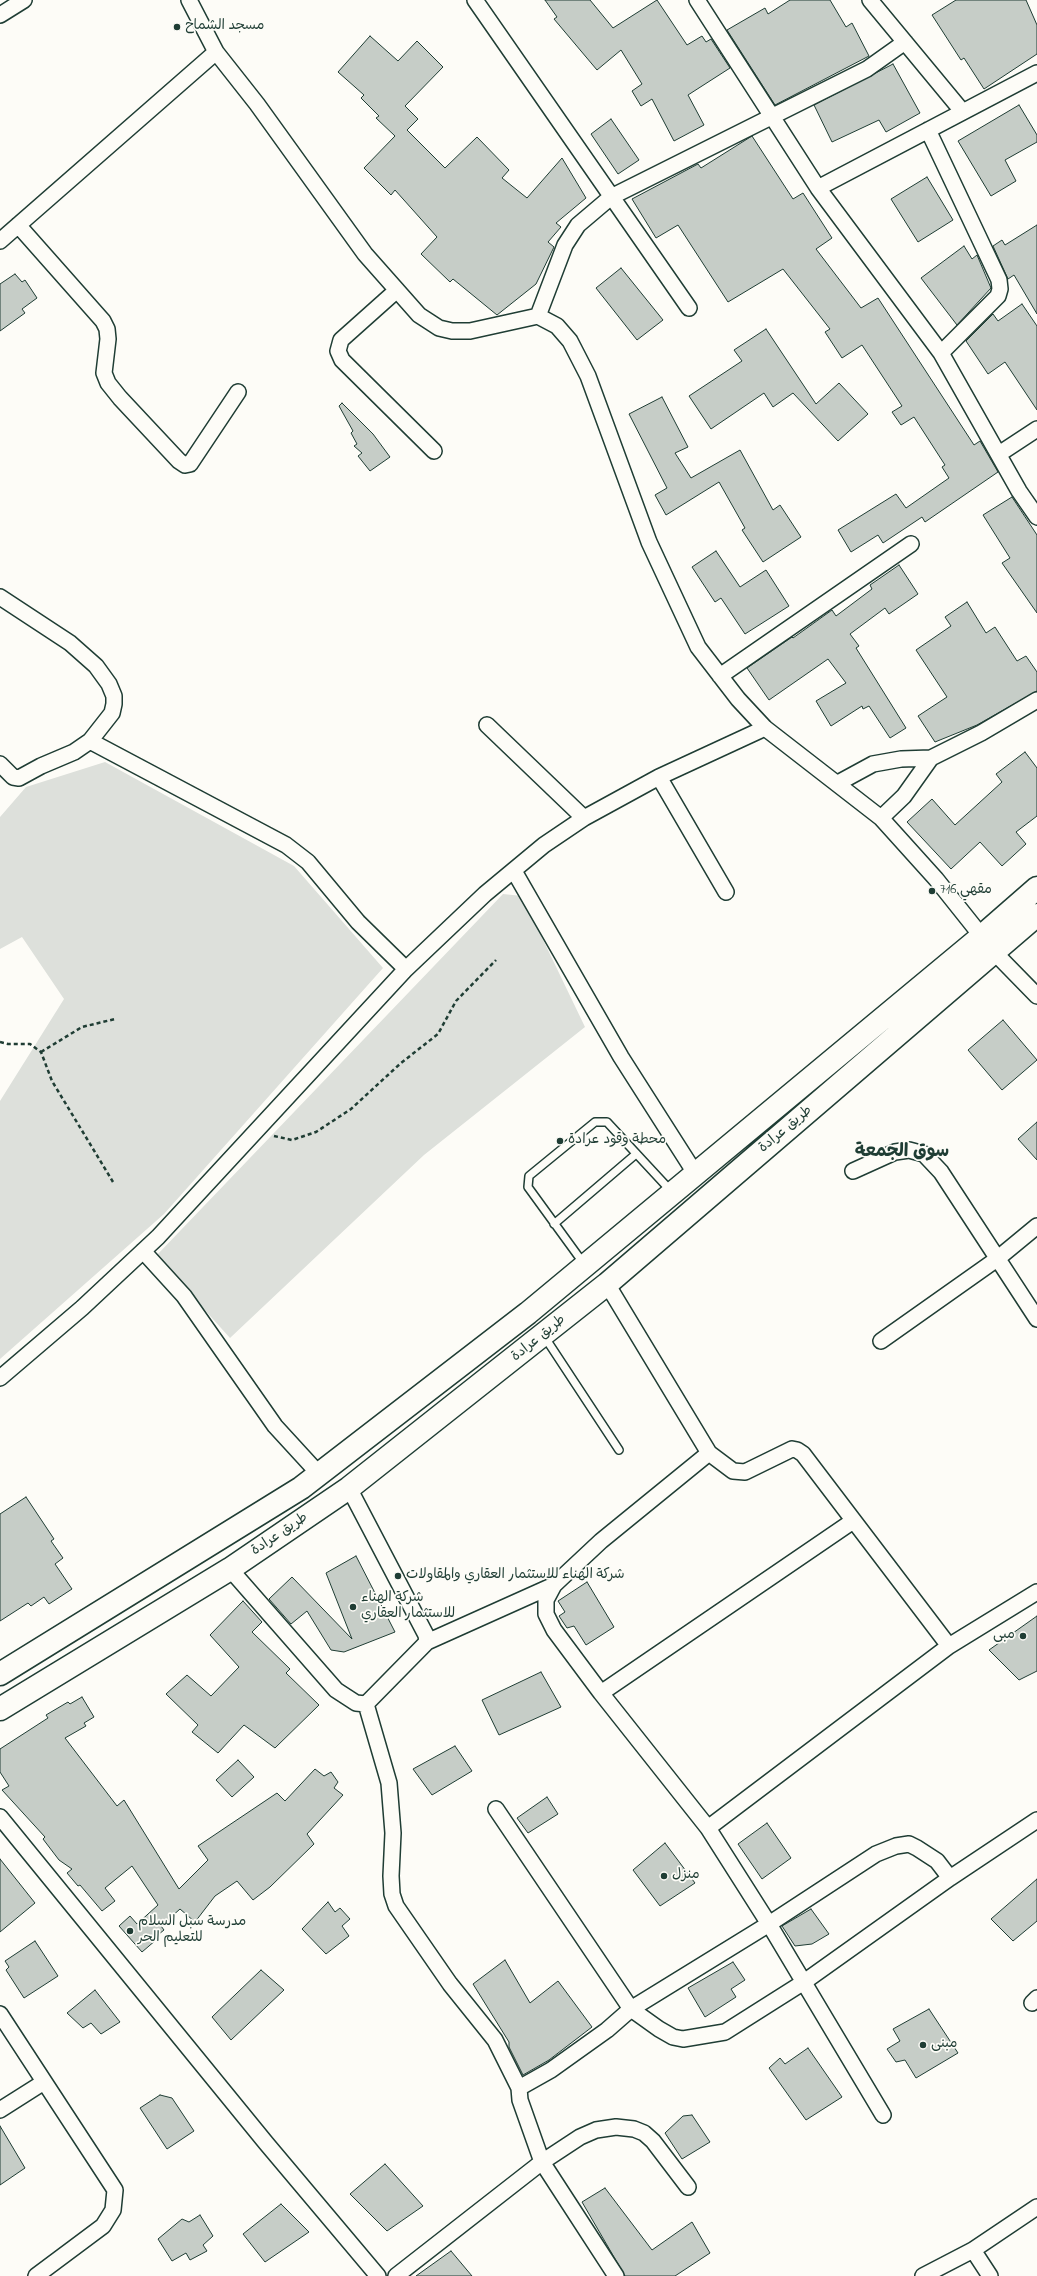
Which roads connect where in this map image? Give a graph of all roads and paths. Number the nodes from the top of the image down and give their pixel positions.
1 (24, 0) edge
2 (189, 0) edge
3 (475, 0) edge
4 (697, 0) edge
5 (870, 0) edge
6 (0, 15) edge
7 (905, 42) junction
8 (216, 52) junction
9 (1037, 73) edge
10 (962, 111) junction
11 (772, 115) junction
12 (928, 130) junction
13 (818, 188) junction
14 (611, 196) junction
15 (18, 225) junction
16 (0, 242) edge
17 (397, 290) junction
18 (689, 308) dead end
19 (538, 316) junction
20 (941, 353) junction
21 (238, 392) dead end
22 (1037, 429) edge
23 (434, 451) dead end
24 (998, 454) junction
25 (1037, 517) edge
26 (911, 544) dead end
27 (0, 598) edge
28 (720, 676) junction
29 (1037, 700) edge
30 (487, 725) dead end
31 (765, 728) junction
32 (90, 741) junction
33 (931, 758) junction
34 (0, 764) edge
35 (659, 777) junction
36 (838, 783) junction
37 (584, 818) junction
38 (881, 818) junction
39 (514, 871) junction
40 (1037, 888) edge
41 (726, 892) dead end
42 (1037, 915) edge
43 (988, 944) junction
44 (496, 960) dead end
45 (406, 969) junction
46 (1037, 996) edge
47 (115, 1020) dead end
48 (0, 1042) edge
49 (41, 1052) junction
50 (257, 1131) junction
51 (636, 1154) junction
52 (853, 1171) dead end
53 (695, 1173) junction
54 (113, 1182) dead end
55 (672, 1193) junction
56 (554, 1224) junction
57 (1037, 1226) edge
58 (143, 1251) junction
59 (997, 1259) junction
60 (585, 1265) junction
61 (607, 1284) junction
62 (1037, 1320) edge
63 (544, 1335) junction
64 (881, 1341) dead end
65 (0, 1378) edge
66 (619, 1450) dead end
67 (709, 1453) junction
68 (319, 1474) junction
69 (349, 1488) junction
70 (853, 1521) junction
71 (230, 1569) junction
72 (554, 1586) junction
73 (1037, 1592) edge
74 (59, 1638) junction
75 (427, 1642) junction
76 (949, 1646) junction
77 (75, 1663) junction
78 (0, 1674) edge
79 (601, 1693) junction
80 (366, 1704) junction
81 (0, 1709) edge
82 (496, 1809) dead end
83 (0, 1817) edge
84 (1037, 1820) edge
85 (708, 1828) junction
86 (950, 1878) junction
87 (769, 1924) junction
88 (804, 1982) junction
89 (631, 2009) junction
90 (0, 2014) edge
91 (44, 2082) junction
92 (519, 2088) junction
93 (0, 2110) edge
94 (883, 2115) dead end
95 (542, 2162) junction
96 (688, 2187) dead end
97 (1037, 2207) edge
98 (973, 2250) junction
99 (36, 2276) edge
100 (378, 2276) edge
101 (396, 2276) edge
102 (616, 2276) edge
103 (923, 2276) edge
104 (990, 2276) edge

1 - 6 street
2 - 8 street
3 - 14 street
4 - 11 street
5 - 7 street
7 - 10 street
7 - 11 street
8 - 15 street
8 - 17 street
9 - 10 street
10 - 12 street
11 - 13 street
11 - 14 street
12 - 13 street
12 - 20 street
13 - 20 street
14 - 18 street
14 - 19 street
15 - 16 street
15 - 21 street
17 - 19 street
17 - 23 street
19 - 28 street
20 - 24 street
22 - 24 street
24 - 25 street
26 - 28 street
27 - 32 street
28 - 31 street
29 - 33 street
30 - 37 street
31 - 35 street
31 - 36 street
32 - 34 street
32 - 45 street
33 - 36 street
33 - 38 street
35 - 37 street
35 - 41 street
36 - 38 street
37 - 39 street
38 - 43 street
39 - 45 street
39 - 53 street
40 - 43 main road, طريق عرادة
42 - 43 main road, طريق عرادة
43 - 46 street
43 - 53 main road, طريق عرادة
43 - 61 main road, طريق عرادة
44 - 50 path
45 - 50 street
47 - 49 path
48 - 49 path
49 - 54 path
50 - 58 street
51 - 55 lane
51 - 56 lane
51 - 56 lane
52 - 59 street
53 - 55 main road, طريق عرادة
55 - 60 main road, طريق عرادة
56 - 60 lane
57 - 59 street
58 - 65 street
58 - 68 street
59 - 62 street
59 - 64 street
60 - 68 main road, طريق عرادة
61 - 63 main road, طريق عرادة
61 - 67 street
63 - 66 lane
63 - 69 main road, طريق عرادة
67 - 70 street
67 - 72 street
68 - 74 main road, طريق عرادة
69 - 71 main road, طريق عرادة
69 - 75 street
70 - 76 street
70 - 79 street
71 - 77 main road, طريق عرادة
71 - 80 street
72 - 75 street
72 - 79 street
73 - 76 street
74 - 77 main road
74 - 78 main road, طريق عرادة
75 - 80 street
76 - 85 street
77 - 81 main road, طريق عرادة
79 - 85 street
80 - 92 street
82 - 89 street
83 - 100 street
84 - 86 street
85 - 87 street
86 - 87 street
86 - 88 street
87 - 88 street
87 - 89 street
88 - 89 street
88 - 94 street
89 - 92 street
90 - 91 street
91 - 93 street
91 - 99 street
92 - 95 street
95 - 96 street
95 - 101 street
95 - 102 street
97 - 98 street
98 - 103 street
98 - 104 street

